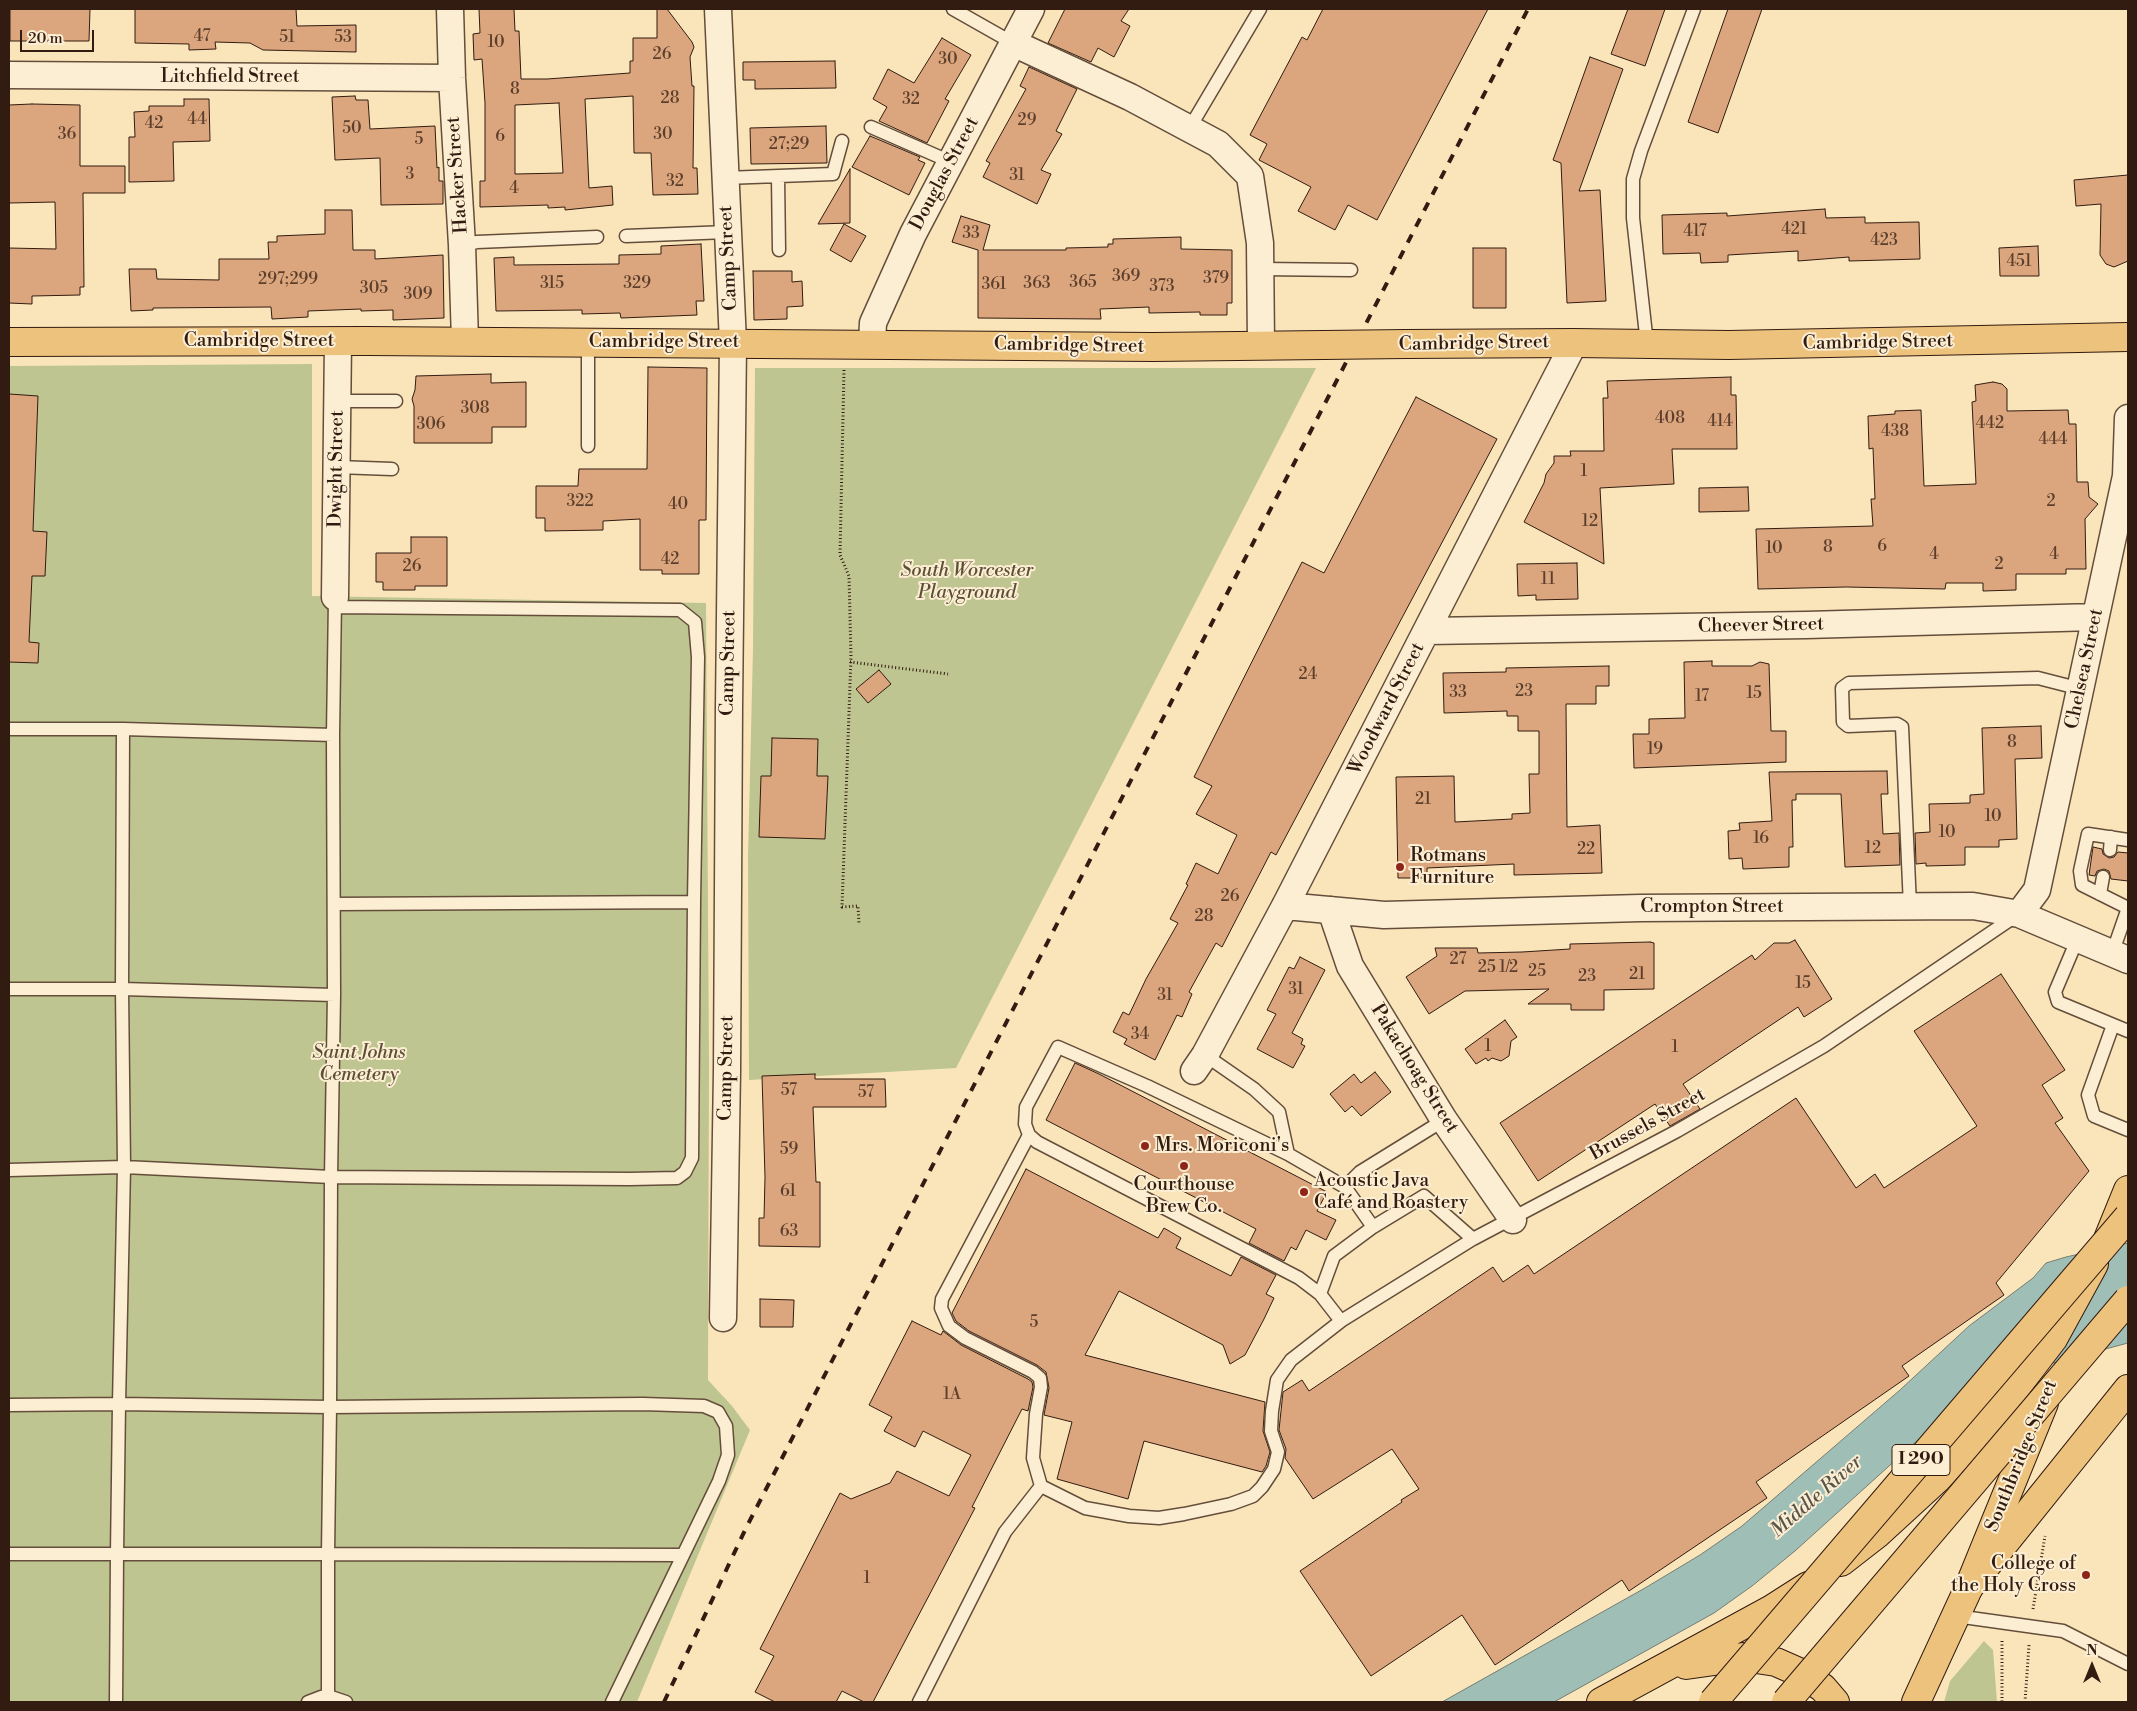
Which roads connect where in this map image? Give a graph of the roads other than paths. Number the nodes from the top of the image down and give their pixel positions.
1 (450, 9) edge
2 (718, 9) edge
3 (953, 9) edge
4 (1031, 9) edge
5 (1260, 9) edge
6 (1694, 9) edge
7 (1013, 43) junction
8 (9, 75) edge
9 (452, 78) junction
10 (871, 127) dead end
11 (1189, 129) junction
12 (842, 141) dead end
13 (951, 162) junction
14 (778, 176) junction
15 (725, 178) junction
16 (727, 232) junction
17 (597, 236) dead end
18 (626, 236) dead end
19 (462, 245) junction
20 (779, 250) dead end
21 (1260, 269) junction
22 (1351, 270) dead end
23 (2128, 337) edge
24 (338, 341) junction
25 (465, 341) junction
26 (9, 342) edge
27 (588, 342) junction
28 (733, 342) junction
29 (1574, 342) junction
30 (872, 343) junction
31 (1647, 344) junction
32 (1261, 345) junction
33 (338, 400) junction
34 (396, 401) dead end
35 (2128, 418) edge
36 (588, 446) dead end
37 (337, 467) junction
38 (392, 469) dead end
39 (335, 602) junction
40 (2096, 618) junction
41 (1427, 632) junction
42 (2081, 689) junction
43 (9, 729) edge
44 (123, 729) junction
45 (333, 735) junction
46 (2128, 840) edge
47 (2103, 877) dead end
48 (2100, 894) junction
49 (694, 902) junction
50 (334, 904) junction
51 (1285, 906) junction
52 (1910, 906) junction
53 (2128, 908) edge
54 (1331, 910) junction
55 (2019, 914) junction
56 (2078, 940) junction
57 (2120, 957) edge
58 (122, 989) junction
59 (9, 990) edge
60 (334, 995) junction
61 (2113, 1025) junction
62 (2128, 1031) edge
63 (1200, 1063) joint
64 (1444, 1120) junction
65 (2128, 1130) edge
66 (1028, 1135) junction
67 (1288, 1154) junction
68 (124, 1167) junction
69 (9, 1170) edge
70 (331, 1177) junction
71 (1346, 1187) junction
72 (2128, 1190) edge
73 (1512, 1220) junction
74 (2119, 1225) edge
75 (1373, 1227) junction
76 (1473, 1239) junction
77 (1320, 1294) junction
78 (2128, 1300) edge
79 (723, 1318) dead end
80 (1341, 1321) junction
81 (2128, 1388) edge
82 (120, 1404) junction
83 (9, 1405) edge
84 (330, 1407) junction
85 (1041, 1486) junction
86 (9, 1554) edge
87 (117, 1554) junction
88 (328, 1554) junction
89 (682, 1554) junction
90 (1969, 1587) junction
91 (1956, 1616) junction
92 (1764, 1643) junction
93 (2128, 1664) edge
94 (1651, 1674) junction
95 (328, 1696) junction
96 (116, 1702) edge
97 (308, 1702) edge
98 (346, 1702) edge
99 (612, 1702) edge
100 (920, 1702) edge
101 (1601, 1702) edge
102 (1700, 1702) edge
103 (1713, 1702) edge
104 (1786, 1702) edge
105 (1835, 1702) edge
106 (1916, 1702) edge

1 - 9 street, Hacker Street
2 - 15 street, Camp Street
3 - 7 lane
4 - 7 street, Douglas Street
5 - 11 lane
6 - 31 lane
7 - 11 street
7 - 13 street, Douglas Street
8 - 9 street, Litchfield Street
9 - 19 street, Hacker Street
10 - 13 lane
11 - 21 street
12 - 14 lane
13 - 30 street, Douglas Street
14 - 15 lane
14 - 20 lane
15 - 16 street, Camp Street
16 - 18 lane
16 - 28 street, Camp Street
17 - 19 lane
19 - 25 street, Hacker Street
21 - 22 lane
21 - 32 street
23 - 31 main road, Cambridge Street
24 - 25 main road, Cambridge Street
24 - 26 main road, Cambridge Street
24 - 33 street, Dwight Street
25 - 27 main road, Cambridge Street
27 - 28 main road, Cambridge Street
27 - 36 lane
28 - 30 main road, Cambridge Street
28 - 79 street, Camp Street
29 - 31 main road, Cambridge Street
29 - 32 main road, Cambridge Street, bridge
29 - 41 street, Woodward Street
30 - 32 main road, Cambridge Street
33 - 34 lane
33 - 37 street, Dwight Street
35 - 40 street, Chelsea Street
37 - 38 lane
37 - 39 street, Dwight Street
39 - 45 lane
39 - 49 lane
40 - 41 street, Cheever Street
40 - 42 street, Chelsea Street
41 - 51 street, Woodward Street
42 - 52 lane
42 - 55 street, Chelsea Street
43 - 44 lane
44 - 45 lane
44 - 58 lane
45 - 50 lane
46 - 48 lane
47 - 48 lane
48 - 53 lane
49 - 50 lane
49 - 70 lane
50 - 60 lane
51 - 54 street, Crompton Street
51 - 63 street, Woodward Street
52 - 54 street, Crompton Street
52 - 55 street, Crompton Street
53 - 57 lane
54 - 64 street, Pakachoag Street
55 - 56 street, Crompton Street
55 - 73 lane, Brussels Street
56 - 57 street, Crompton Street
56 - 61 lane
58 - 59 lane
58 - 60 lane
58 - 68 lane
60 - 70 lane
61 - 62 lane
61 - 65 lane
63 - 67 lane
64 - 71 lane
64 - 73 street, Pakachoag Street
66 - 67 lane
66 - 77 lane
66 - 85 lane
67 - 71 lane
68 - 69 lane
68 - 70 lane
68 - 82 lane
70 - 84 lane
71 - 75 lane
72 - 74 main road, Southbridge Street
73 - 76 lane, Brussels Street
74 - 90 main road, Southbridge Street, bridge
74 - 92 main road, I 290, bridge
74 - 94 main road, Southbridge Street, bridge
75 - 76 lane
75 - 77 lane
76 - 80 lane, Brussels Street
77 - 80 lane
78 - 104 main road, I 290, bridge
80 - 85 lane, Brussels Street
81 - 90 main road
82 - 83 lane
82 - 84 lane
82 - 87 lane
84 - 88 lane
84 - 89 lane
85 - 100 lane
86 - 87 lane
87 - 88 lane
87 - 96 lane
88 - 89 lane
88 - 95 lane
89 - 99 lane
90 - 91 main road, Southbridge Street
91 - 93 lane
91 - 106 main road, Southbridge Street
92 - 102 main road, bridge
92 - 103 main road, I 290, bridge
94 - 101 main road
94 - 105 main road
95 - 97 lane
95 - 98 lane

